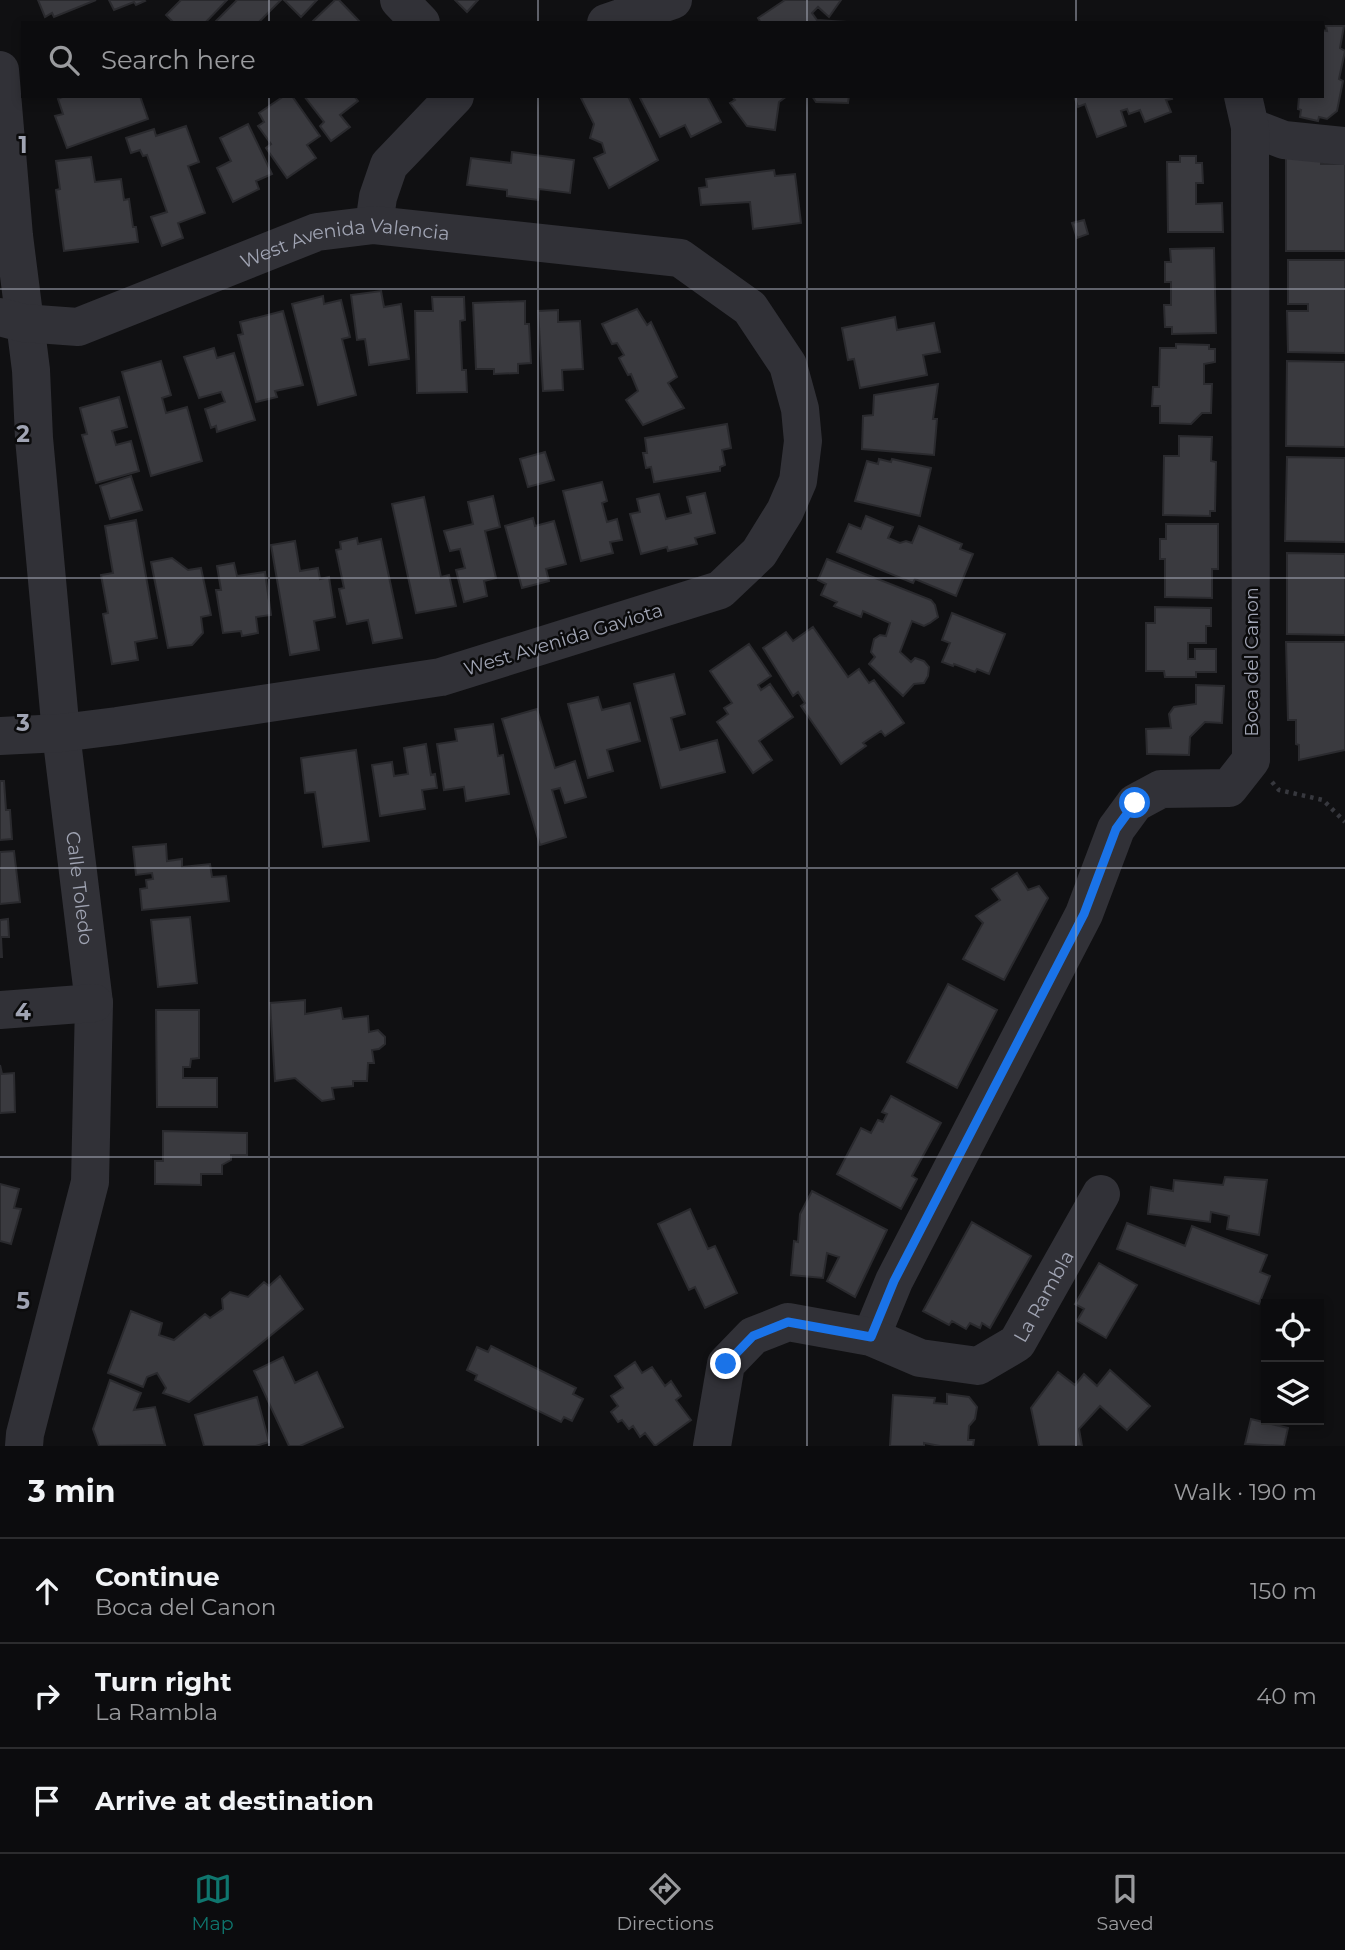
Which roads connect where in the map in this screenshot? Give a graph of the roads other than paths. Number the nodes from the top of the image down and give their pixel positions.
1 (399, 0) edge
2 (673, 0) edge
3 (419, 21) edge
4 (612, 21) edge
5 (0, 71) edge
6 (452, 98) edge
7 (1247, 111) edge
8 (1345, 146) edge
9 (374, 225) junction
10 (680, 258) joint
11 (0, 294) edge
12 (12, 320) edge
13 (61, 733) junction
14 (0, 736) edge
15 (93, 1003) junction
16 (0, 1010) edge
17 (1101, 1194) dead end
18 (871, 1337) junction
19 (24, 1446) edge
20 (712, 1446) edge

1 - 3 street
2 - 4 street
5 - 12 street, Calle Toledo
6 - 9 street
7 - 8 street, Boca del Canon
7 - 18 street, Boca del Canon
9 - 10 street, West Avenida Valencia
9 - 12 street, West Avenida Valencia
10 - 13 street, West Avenida Gaviota
11 - 12 street
12 - 13 street, Calle Toledo
13 - 14 street, West Avenida Gaviota
13 - 15 street, Calle Toledo
15 - 16 street
15 - 19 street, Calle Toledo
17 - 18 street, La Rambla
18 - 20 street, La Rambla

